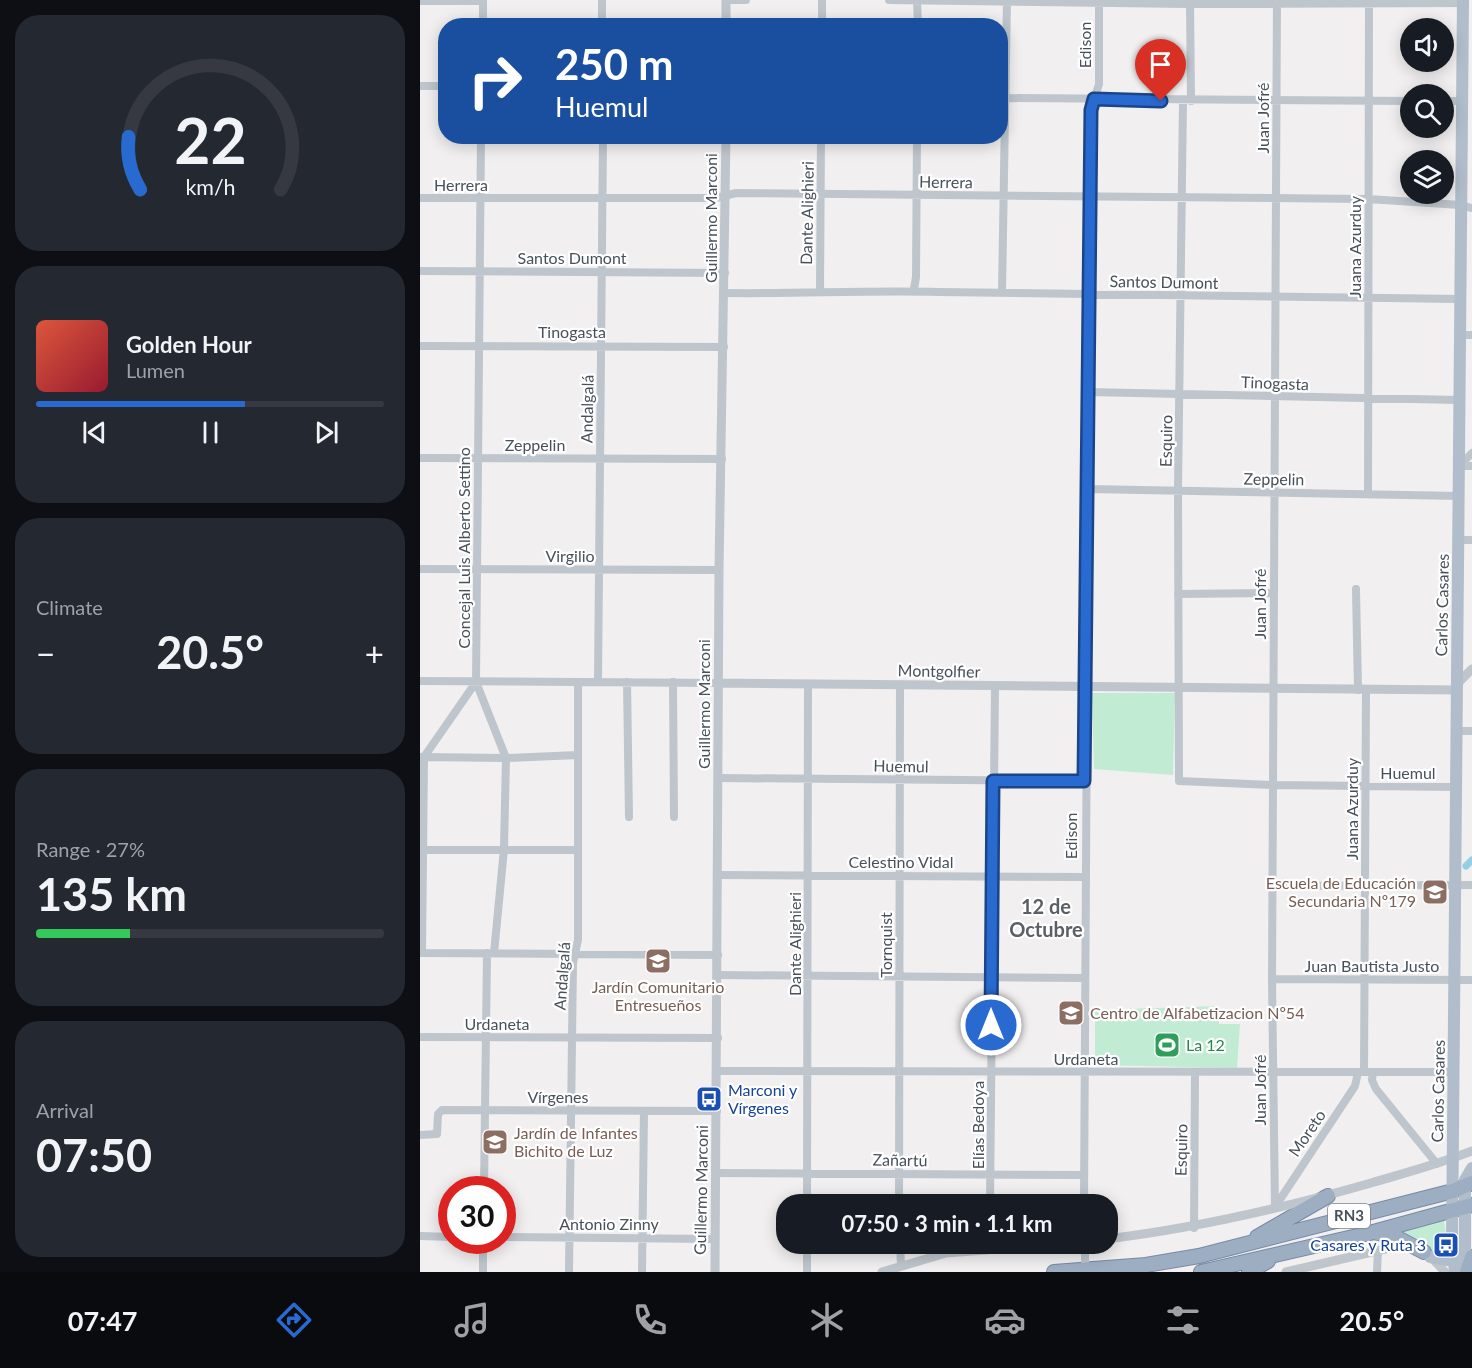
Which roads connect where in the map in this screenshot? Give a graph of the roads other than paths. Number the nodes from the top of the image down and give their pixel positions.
1 (602, 0) edge
2 (726, 0) edge
3 (746, 0) edge
4 (822, 0) edge
5 (889, 0) edge
6 (917, 0) edge
7 (420, 1) edge
8 (483, 1) edge
9 (1007, 1) edge
10 (1099, 1) edge
11 (1370, 1) edge
12 (1464, 1) edge
13 (1190, 2) edge
14 (1277, 2) edge
15 (483, 18) edge
16 (602, 18) edge
17 (726, 18) edge
18 (822, 18) edge
19 (918, 18) edge
20 (1006, 18) edge
21 (420, 86) edge
22 (438, 86) edge
23 (1008, 98) edge
24 (1094, 99) junction
25 (1187, 101) junction
26 (1277, 101) junction
27 (1369, 101) junction
28 (1400, 101) edge
29 (1465, 109) edge
30 (482, 144) edge
31 (603, 144) edge
32 (726, 144) edge
33 (821, 144) edge
34 (917, 144) edge
35 (1003, 144) edge
36 (820, 194) junction
37 (725, 195) junction
38 (916, 195) junction
39 (1003, 196) junction
40 (1090, 196) junction
41 (1183, 196) junction
42 (603, 197) junction
43 (1276, 197) junction
44 (420, 198) edge
45 (482, 198) junction
46 (1368, 199) junction
47 (1468, 209) edge
48 (420, 271) edge
49 (480, 272) junction
50 (603, 272) junction
51 (725, 273) junction
52 (914, 289) junction
53 (820, 290) junction
54 (1002, 291) junction
55 (725, 292) junction
56 (1089, 294) junction
57 (1182, 295) junction
58 (1275, 296) junction
59 (1368, 298) junction
60 (1461, 299) junction
61 (1466, 335) edge
62 (602, 345) junction
63 (420, 346) edge
64 (478, 346) junction
65 (724, 347) junction
66 (1089, 392) junction
67 (1180, 394) junction
68 (1275, 396) junction
69 (1368, 399) junction
70 (1459, 400) junction
71 (1472, 453) edge
72 (420, 458) edge
73 (477, 458) junction
74 (600, 459) junction
75 (722, 459) junction
76 (1466, 466) edge
77 (1088, 489) junction
78 (1178, 490) junction
79 (1275, 493) junction
80 (1368, 494) junction
81 (1459, 496) junction
82 (1466, 540) edge
83 (420, 569) edge
84 (478, 569) junction
85 (598, 570) junction
86 (719, 570) junction
87 (1356, 589) dead end
88 (1273, 593) junction
89 (1178, 594) junction
90 (1472, 669) edge
91 (420, 681) edge
92 (598, 681) junction
93 (476, 682) junction
94 (578, 682) junction
95 (627, 682) junction
96 (672, 682) junction
97 (719, 683) junction
98 (808, 684) junction
99 (900, 685) junction
100 (994, 686) junction
101 (1457, 686) junction
102 (1086, 687) junction
103 (1178, 688) junction
104 (1273, 688) junction
105 (1362, 690) junction
106 (1458, 730) junction
107 (1472, 730) edge
108 (578, 754) junction
109 (422, 757) edge
110 (506, 758) junction
111 (718, 778) junction
112 (809, 778) junction
113 (900, 780) junction
114 (993, 781) junction
115 (1084, 781) junction
116 (1179, 781) joint
117 (1273, 785) junction
118 (1365, 787) junction
119 (1457, 787) junction
120 (629, 817) dead end
121 (674, 817) dead end
122 (504, 849) junction
123 (421, 850) edge
124 (577, 850) junction
125 (718, 875) junction
126 (808, 875) junction
127 (900, 875) junction
128 (992, 876) junction
129 (1084, 876) junction
130 (1365, 885) junction
131 (1456, 885) junction
132 (1472, 885) edge
133 (1273, 886) junction
134 (421, 953) edge
135 (491, 953) junction
136 (576, 953) junction
137 (718, 955) junction
138 (718, 975) junction
139 (808, 977) junction
140 (900, 978) junction
141 (991, 978) junction
142 (1084, 978) junction
143 (1272, 979) junction
144 (1366, 979) junction
145 (1456, 980) junction
146 (1472, 980) edge
147 (420, 1037) edge
148 (488, 1037) junction
149 (572, 1038) junction
150 (718, 1038) junction
151 (717, 1071) junction
152 (807, 1071) junction
153 (899, 1071) junction
154 (991, 1071) junction
155 (1083, 1072) junction
156 (1365, 1072) junction
157 (1455, 1072) junction
158 (1195, 1073) junction
159 (1274, 1073) junction
160 (486, 1110) junction
161 (571, 1111) junction
162 (644, 1111) junction
163 (717, 1112) junction
164 (420, 1135) edge
165 (1472, 1151) edge
166 (1454, 1158) junction
167 (1437, 1164) junction
168 (1472, 1168) edge
169 (716, 1173) junction
170 (807, 1173) junction
171 (899, 1173) junction
172 (991, 1175) junction
173 (1083, 1175) junction
174 (484, 1176) edge
175 (1463, 1186) edge
176 (807, 1194) edge
177 (899, 1194) edge
178 (990, 1194) edge
179 (1084, 1194) edge
180 (1328, 1196) junction
181 (1464, 1208) edge
182 (1275, 1209) junction
183 (1194, 1228) junction
184 (1366, 1234) junction
185 (420, 1236) edge
186 (438, 1237) edge
187 (516, 1237) edge
188 (569, 1238) junction
189 (642, 1238) junction
190 (1118, 1238) edge
191 (1467, 1238) junction
192 (715, 1239) junction
193 (1246, 1245) junction
194 (1377, 1250) junction
195 (1283, 1252) junction
196 (483, 1254) edge
197 (807, 1254) edge
198 (900, 1254) edge
199 (942, 1254) edge
200 (1085, 1254) edge
201 (1427, 1254) junction
202 (1472, 1257) edge
203 (1454, 1258) junction
204 (901, 1265) junction
205 (1307, 1270) edge
206 (1085, 1271) edge
207 (483, 1272) edge
208 (569, 1272) edge
209 (642, 1272) edge
210 (715, 1272) edge
211 (807, 1272) edge
212 (882, 1272) edge
213 (1054, 1272) edge
214 (1201, 1272) edge
215 (1249, 1272) edge
216 (1286, 1272) edge
217 (1377, 1272) edge
218 (1445, 1272) edge
219 (1455, 1272) edge
220 (1466, 1272) edge

1 - 16 street
2 - 3 street
2 - 17 street
4 - 18 street
5 - 6 street
6 - 9 street
6 - 19 street
7 - 8 street
8 - 15 street
9 - 10 street
9 - 20 street
10 - 13 street
10 - 24 street, Edison
11 - 12 street
11 - 14 street
11 - 27 street, Juana Azurduy
12 - 29 main road, Carlos Casares
13 - 14 street
13 - 25 street, Esquiro
14 - 26 street, Juan Jofré
21 - 22 street
23 - 24 street
24 - 25 street
24 - 40 street, Edison
25 - 26 street
25 - 41 street, Esquiro
26 - 27 street
26 - 43 street, Juan Jofré
27 - 28 street
27 - 46 street, Juana Azurduy
29 - 47 main road, Carlos Casares
30 - 45 street, Concejal Luis Alberto Settino
31 - 42 street, Andalgalá
32 - 37 street, Guillermo Marconi
33 - 36 street, Dante Alighieri
34 - 38 street
35 - 39 street
36 - 37 street, Herrera
36 - 38 street, Herrera
36 - 53 street, Dante Alighieri
37 - 42 street, Herrera
37 - 51 street, Guillermo Marconi
38 - 39 street, Herrera
38 - 52 street
39 - 40 street, Herrera
39 - 54 street
40 - 41 street, Herrera
40 - 56 street, Edison
41 - 43 street, Herrera
41 - 57 street, Esquiro
42 - 45 street, Herrera
42 - 50 street, Andalgalá
43 - 46 street, Herrera
43 - 58 street, Juan Jofré
44 - 45 street, Herrera
45 - 49 street, Concejal Luis Alberto Settino
46 - 47 street, Herrera
46 - 59 street, Juana Azurduy
47 - 60 main road, Carlos Casares
48 - 49 street, Santos Dumont
49 - 50 street, Santos Dumont
49 - 64 street, Concejal Luis Alberto Settino
50 - 51 street, Santos Dumont
50 - 62 street, Andalgalá
51 - 55 street, Guillermo Marconi
52 - 53 street, Santos Dumont
52 - 54 street, Santos Dumont
53 - 55 street, Santos Dumont
54 - 56 street, Santos Dumont
55 - 65 street, Guillermo Marconi
56 - 57 street, Santos Dumont
56 - 66 street, Edison
57 - 58 street, Santos Dumont
57 - 67 street, Esquiro
58 - 59 street, Santos Dumont
58 - 68 street, Juan Jofré
59 - 60 street, Santos Dumont
59 - 69 street, Juana Azurduy
60 - 61 main road, Carlos Casares
61 - 70 main road, Carlos Casares
62 - 64 street, Tinogasta
62 - 65 street, Tinogasta
62 - 74 street, Andalgalá
63 - 64 street, Tinogasta
64 - 73 street, Concejal Luis Alberto Settino
65 - 75 street, Guillermo Marconi
66 - 67 street, Tinogasta
66 - 77 street, Edison
67 - 68 street, Tinogasta
67 - 78 street, Esquiro
68 - 69 street, Tinogasta
68 - 79 street, Juan Jofré
69 - 70 street, Tinogasta
69 - 80 street, Juana Azurduy
70 - 76 main road, Carlos Casares
71 - 76 street
72 - 73 street, Zeppelin
73 - 74 street, Zeppelin
73 - 84 street, Concejal Luis Alberto Settino
74 - 75 street, Zeppelin
74 - 85 street, Andalgalá
75 - 86 street, Guillermo Marconi
76 - 81 main road, Carlos Casares
77 - 78 street, Zeppelin
77 - 102 street, Edison
78 - 79 street, Zeppelin
78 - 89 street, Esquiro
79 - 80 street, Zeppelin
79 - 88 street, Juan Jofré
80 - 81 street, Zeppelin
81 - 82 main road, Carlos Casares
82 - 101 main road, Carlos Casares
83 - 84 street, Virgilio
84 - 85 street, Virgilio
84 - 93 street, Concejal Luis Alberto Settino
85 - 86 street, Virgilio
85 - 92 street, Andalgalá
86 - 97 street, Guillermo Marconi
87 - 105 street, Juana Azurduy
88 - 89 street
88 - 104 street, Juan Jofré
89 - 103 street, Esquiro
90 - 101 street
91 - 93 street, Montgolfier
92 - 94 street, Montgolfier
92 - 95 street, Montgolfier
93 - 94 street, Montgolfier
93 - 109 street
93 - 110 street, Concejal Luis Alberto Settino
94 - 108 street, Andalgalá
95 - 96 street, Montgolfier
95 - 120 street
96 - 97 street, Montgolfier
96 - 121 street
97 - 98 street, Montgolfier
97 - 111 street, Guillermo Marconi
98 - 99 street, Montgolfier
98 - 112 street, Dante Alighieri
99 - 100 street, Montgolfier
99 - 113 street, Tornquist
100 - 102 street, Montgolfier
100 - 114 street, Elías Bedoya
101 - 105 street, Montgolfier
101 - 106 main road, Carlos Casares
102 - 103 street, Montgolfier
102 - 115 street, Edison
103 - 104 street, Montgolfier
103 - 116 street, Esquiro
104 - 105 street, Montgolfier
104 - 117 street, Juan Jofré
105 - 118 street, Juana Azurduy
106 - 107 street
106 - 119 main road, Carlos Casares
108 - 110 street
108 - 124 street, Andalgalá
109 - 110 street
109 - 123 street
110 - 122 street, Concejal Luis Alberto Settino
111 - 112 street, Huemul
111 - 125 street, Guillermo Marconi
112 - 113 street, Huemul
112 - 126 street, Dante Alighieri
113 - 114 street, Huemul
113 - 127 street, Tornquist
114 - 115 street, Huemul
114 - 128 street, Elías Bedoya
115 - 129 street, Edison
116 - 117 street, Huemul
117 - 118 street, Huemul
117 - 133 street, Juan Jofré
118 - 119 street, Huemul
118 - 130 street, Juana Azurduy
119 - 131 main road, Carlos Casares
122 - 123 street
122 - 124 street
122 - 135 street, Concejal Luis Alberto Settino
123 - 134 street
124 - 136 street, Andalgalá
125 - 126 street, Celestino Vidal
125 - 137 street, Guillermo Marconi
126 - 127 street, Celestino Vidal
126 - 139 street, Dante Alighieri
127 - 128 street, Celestino Vidal
127 - 140 street, Tornquist
128 - 129 street, Celestino Vidal
128 - 141 street, Elías Bedoya
129 - 142 street, Edison
130 - 131 street
130 - 133 street
130 - 144 street, Juana Azurduy
131 - 132 street
131 - 145 main road, Carlos Casares
133 - 143 street, Juan Jofré
134 - 135 street
135 - 136 street
135 - 148 street, Concejal Luis Alberto Settino
136 - 137 street
136 - 149 street, Andalgalá
137 - 138 street, Guillermo Marconi
138 - 139 street
138 - 150 street, Guillermo Marconi
139 - 140 street
139 - 152 street, Dante Alighieri
140 - 141 street
140 - 153 street, Tornquist
141 - 142 street
141 - 154 street, Elías Bedoya
142 - 155 street, Edison
143 - 144 street, Juan Bautista Justo
143 - 159 street, Juan Jofré
144 - 145 street, Juan Bautista Justo
144 - 156 street, Juana Azurduy
145 - 146 street, Juan Bautista Justo
145 - 157 main road, Carlos Casares
147 - 148 street, Urdaneta
148 - 149 street, Urdaneta
148 - 160 street, Concejal Luis Alberto Settino
149 - 150 street, Urdaneta
149 - 161 street, Andalgalá
150 - 151 street, Guillermo Marconi
151 - 152 street, Urdaneta
151 - 163 street, Guillermo Marconi
152 - 153 street, Urdaneta
152 - 170 street, Dante Alighieri
153 - 154 street, Urdaneta
153 - 171 street, Tornquist
154 - 155 street, Urdaneta
154 - 172 street, Elías Bedoya
155 - 158 street, Urdaneta
155 - 173 street, Edison
156 - 157 street, Urdaneta
156 - 159 street, Urdaneta
156 - 167 street
156 - 182 street, Moreto
157 - 166 main road, Carlos Casares
158 - 159 street, Urdaneta
158 - 183 street, Esquiro
159 - 182 street, Juan Jofré
160 - 161 street, Vírgenes
160 - 164 street, Vírgenes
160 - 174 street, Concejal Luis Alberto Settino
161 - 162 street, Vírgenes
161 - 188 street, Andalgalá
162 - 163 street, Vírgenes
162 - 189 street
163 - 169 street, Guillermo Marconi
165 - 166 street
166 - 167 street
166 - 175 main road, Carlos Casares
167 - 180 street
168 - 175 main road
169 - 170 street, Zañartú
169 - 192 street, Guillermo Marconi
170 - 171 street, Zañartú
170 - 176 street, Dante Alighieri
171 - 172 street, Zañartú
171 - 177 street, Tornquist
172 - 173 street, Zañartú
172 - 178 street, Elías Bedoya
173 - 179 street, Edison
175 - 181 main road, Carlos Casares
175 - 193 highway, RN3
180 - 182 street
180 - 193 highway
181 - 184 highway, RN3
181 - 191 main road
181 - 203 main road
182 - 183 street
183 - 190 street
184 - 195 highway, RN3
184 - 201 highway
185 - 186 street
187 - 188 street, Antonio Zinny
188 - 189 street, Antonio Zinny
188 - 208 street, Andalgalá
189 - 192 street, Antonio Zinny
189 - 209 street
191 - 203 main road
191 - 220 main road
192 - 210 street, Guillermo Marconi
193 - 206 highway, RN3
194 - 201 street
194 - 205 street
194 - 217 street
195 - 214 highway, RN3
195 - 215 highway, RN3
196 - 207 street
197 - 211 street
198 - 204 street
199 - 204 street
200 - 206 street
201 - 203 main road
201 - 218 street
202 - 220 highway
203 - 219 main road
204 - 212 street
205 - 216 street
206 - 213 highway, RN3

